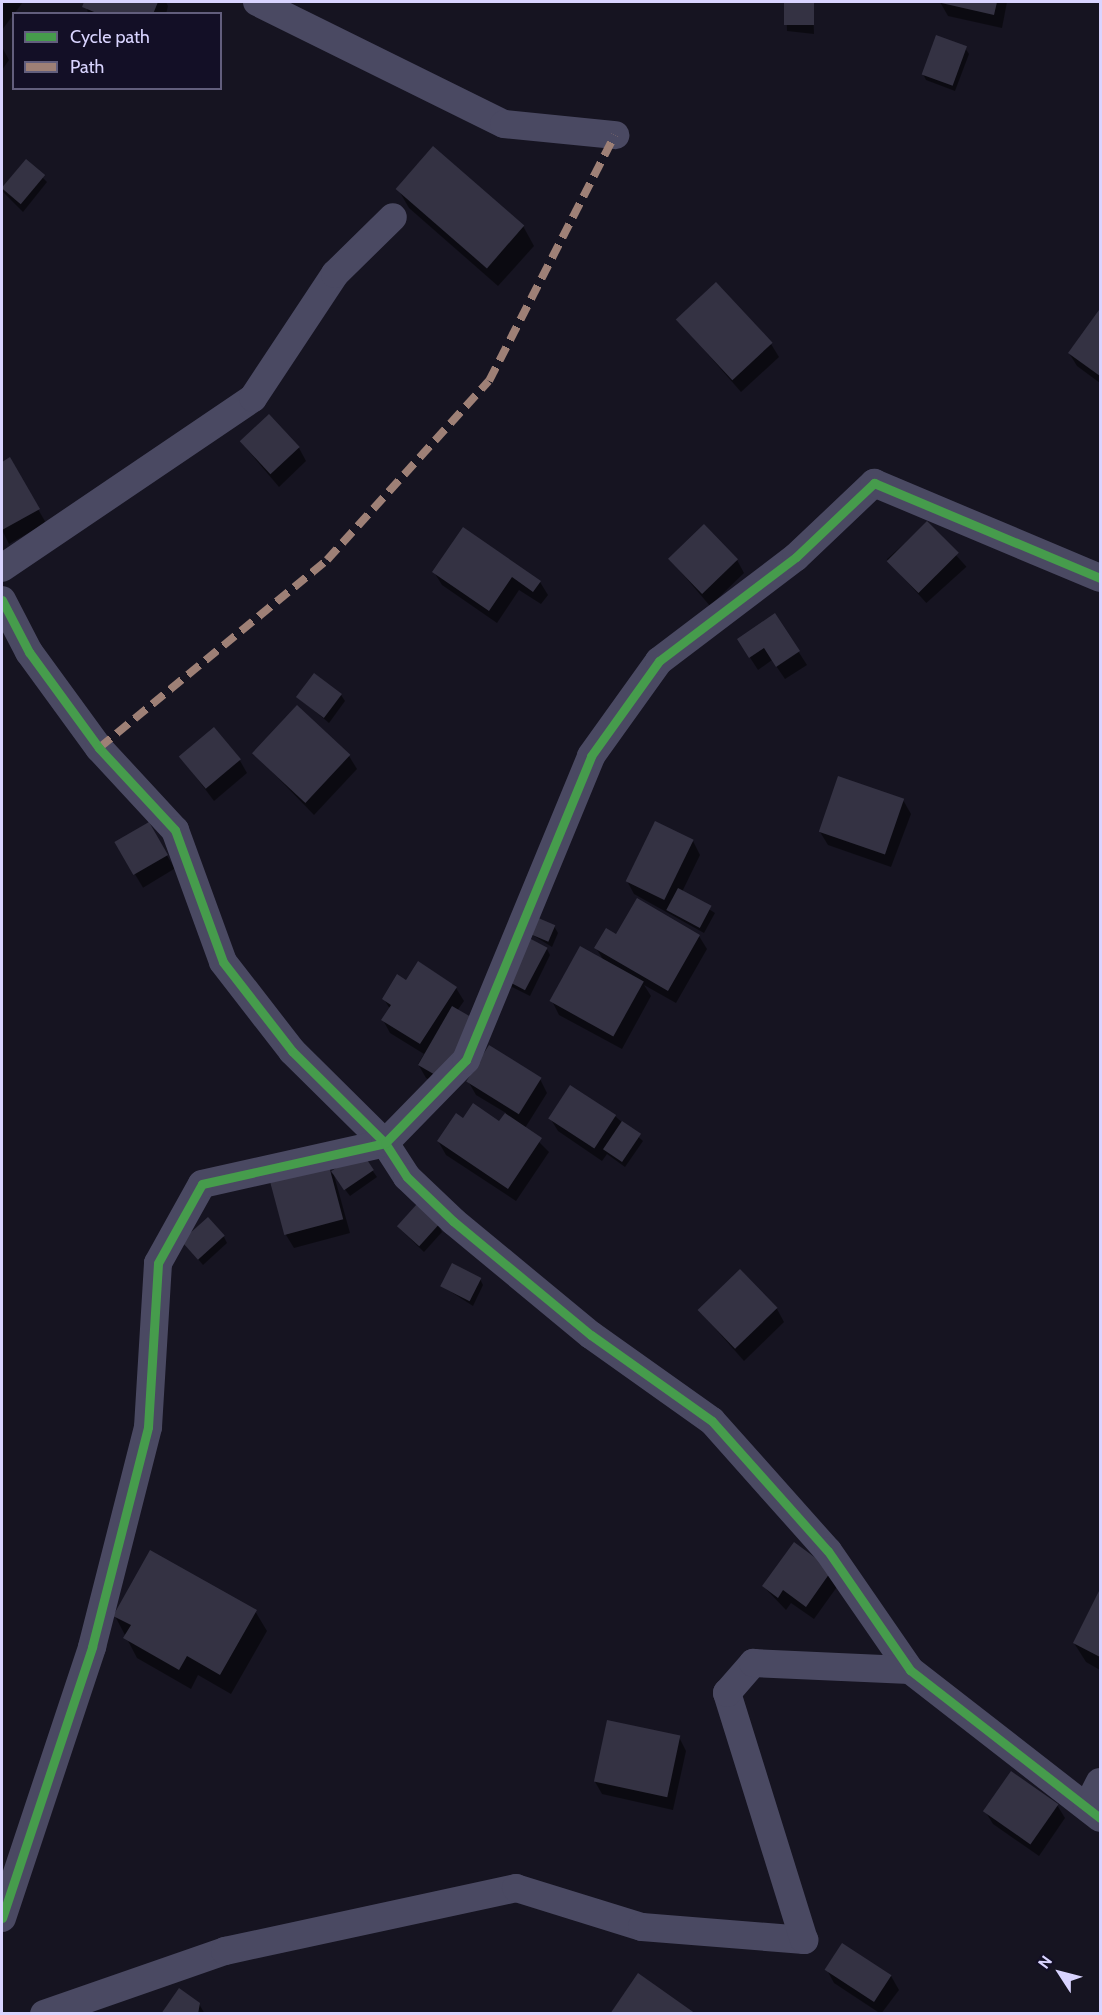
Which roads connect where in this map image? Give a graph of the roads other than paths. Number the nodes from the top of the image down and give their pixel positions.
1 (257, 2) edge
2 (615, 135) dead end
3 (393, 217) dead end
4 (2, 568) edge
5 (1101, 578) edge
6 (2, 600) edge
7 (385, 1143) junction
8 (910, 1670) junction
9 (1101, 1782) edge
10 (1094, 1813) edge
11 (2, 1918) edge
12 (44, 2013) edge

1 - 2 street
3 - 4 street
5 - 7 street
6 - 7 street
7 - 8 street
7 - 11 street
8 - 10 street
8 - 12 street
9 - 10 street

